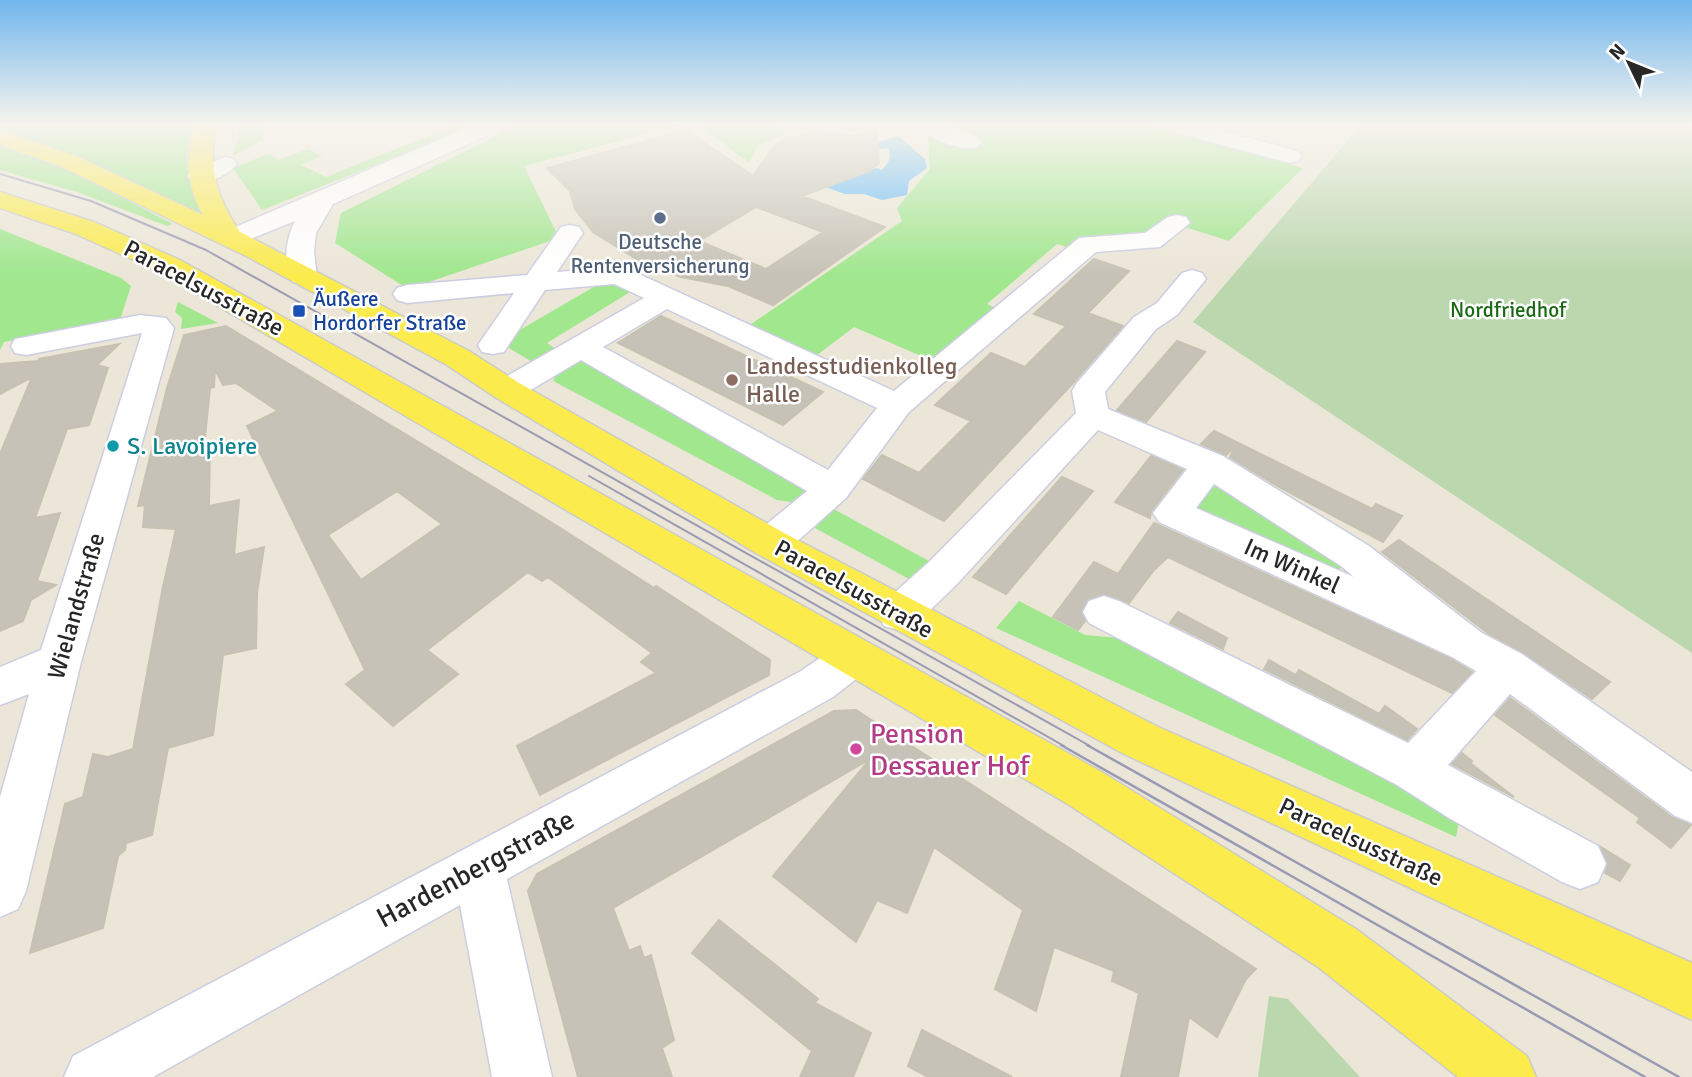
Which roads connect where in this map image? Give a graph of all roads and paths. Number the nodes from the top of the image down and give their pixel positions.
1 (92, 175) edge
2 (375, 175) edge
3 (200, 176) edge
4 (325, 197) junction
5 (0, 200) edge
6 (1177, 223) dead end
7 (570, 233) dead end
8 (231, 237) junction
9 (170, 266) junction
10 (303, 276) junction
11 (1192, 279) dead end
12 (536, 282) junction
13 (407, 294) dead end
14 (666, 297) junction
15 (493, 345) dead end
16 (26, 346) dead end
17 (581, 347) junction
18 (507, 390) junction
19 (897, 405) junction
20 (1093, 415) junction
21 (1210, 465) junction
22 (833, 489) junction
23 (770, 542) junction
24 (1104, 612) dead end
25 (899, 614) junction
26 (1467, 645) junction
27 (855, 656) junction
28 (58, 662) junction
29 (1507, 667) junction
30 (0, 687) edge
31 (1414, 770) junction
32 (1692, 800) edge
33 (1580, 864) dead end
34 (479, 867) junction
35 (0, 891) edge
36 (1692, 992) edge
37 (94, 1077) edge
38 (522, 1077) edge
39 (1506, 1077) edge

1 - 8 main road, Paracelsusstraße
2 - 4 street
3 - 8 main road
4 - 8 street
4 - 10 street
5 - 9 main road, Paracelsusstraße
6 - 19 street
7 - 12 street
8 - 9 main road
8 - 10 main road, Paracelsusstraße
9 - 27 main road, Paracelsusstraße
10 - 18 main road, Paracelsusstraße
11 - 20 street
12 - 13 street
12 - 14 street
12 - 15 street
14 - 17 street
14 - 19 street
16 - 28 street, Wielandstraße
17 - 18 street
17 - 22 street
18 - 23 main road, Paracelsusstraße
19 - 22 street
20 - 21 street, Im Winkel
20 - 25 street
21 - 26 street, Im Winkel
21 - 26 street, Im Winkel
22 - 23 street
23 - 25 main road, Paracelsusstraße
24 - 31 street
25 - 36 main road, Paracelsusstraße
26 - 29 street, Im Winkel
27 - 34 street, Hardenbergstraße
27 - 39 main road, Paracelsusstraße
28 - 30 street
28 - 35 street, Wielandstraße
29 - 31 street
29 - 32 street, Im Winkel
31 - 33 street
34 - 37 street, Hardenbergstraße
34 - 38 street

